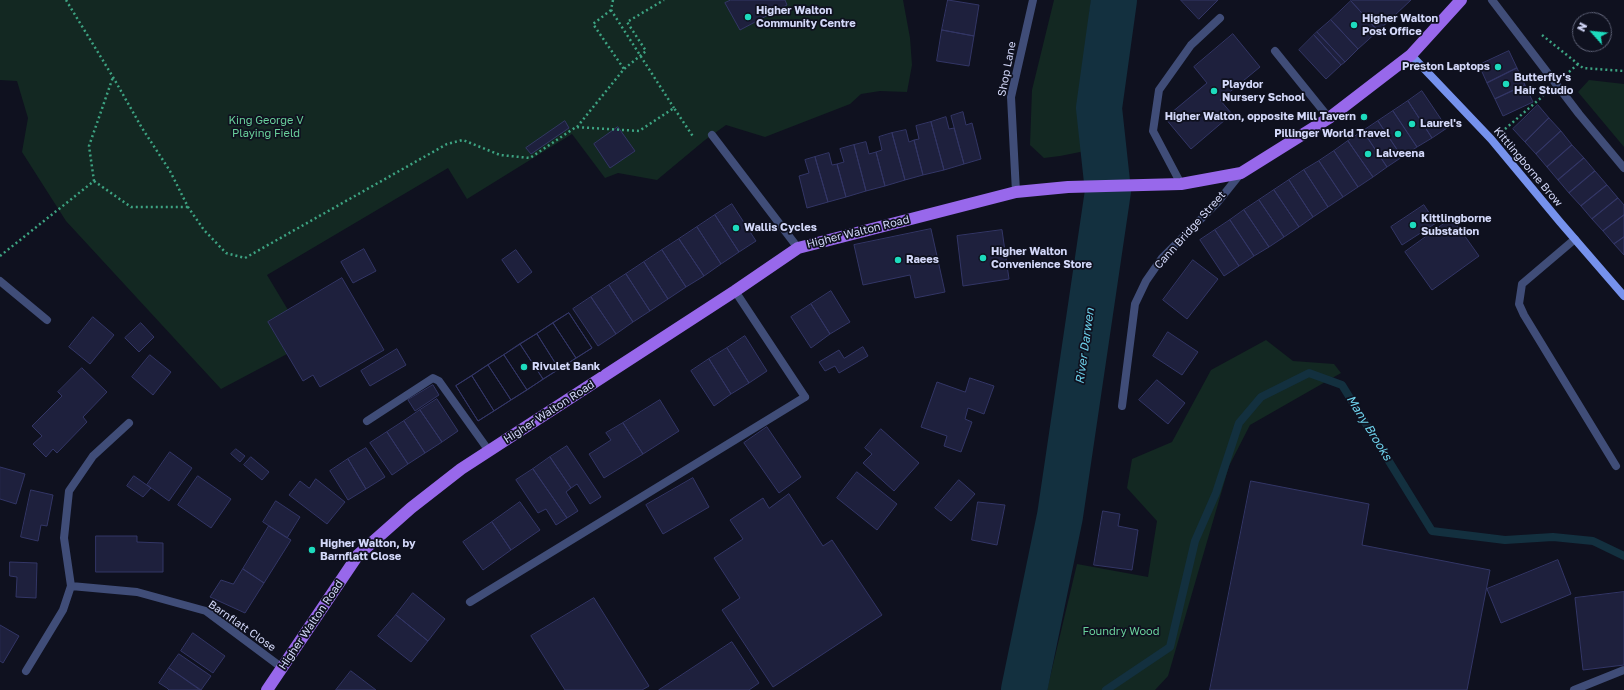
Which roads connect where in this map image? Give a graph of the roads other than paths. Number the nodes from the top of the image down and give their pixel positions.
1 (1033, 0) edge
2 (1461, 0) edge
3 (1492, 0) edge
4 (1220, 18) dead end
5 (1275, 51) dead end
6 (1411, 55) junction
7 (1329, 118) junction
8 (712, 135) road end
9 (1624, 168) edge
10 (1241, 173) junction
11 (1181, 184) junction
12 (1016, 192) junction
13 (1575, 239) junction
14 (798, 248) junction
15 (0, 281) edge
16 (735, 291) junction
17 (1624, 296) edge
18 (47, 320) dead end
19 (1122, 406) dead end
20 (367, 421) dead end
21 (130, 423) dead end
22 (489, 451) junction
23 (1616, 466) dead end
24 (71, 586) junction
25 (470, 602) dead end
26 (281, 667) junction
27 (1624, 670) edge
28 (26, 671) dead end
29 (267, 690) edge
30 (1574, 690) edge

1 - 12 street, Shop Lane
2 - 6 main road, Cann Bridge Street
3 - 9 street
4 - 11 street
5 - 7 street
6 - 7 main road, Cann Bridge Street
6 - 13 street, Kittlingborne Brow
7 - 10 main road, Cann Bridge Street
8 - 14 street
10 - 11 main road, Cann Bridge Street
10 - 19 street, Cann Bridge Street
11 - 12 main road, Cann Bridge Street
12 - 14 main road, Higher Walton Road
13 - 17 street, Kittlingborne Brow
13 - 23 street
14 - 16 main road, Higher Walton Road
15 - 18 street
16 - 22 main road, Higher Walton Road
16 - 25 street
20 - 22 street
21 - 24 street
22 - 26 main road, Higher Walton Road
24 - 26 street, Barnflatt Close
24 - 28 street
26 - 29 main road, Higher Walton Road
27 - 30 street

